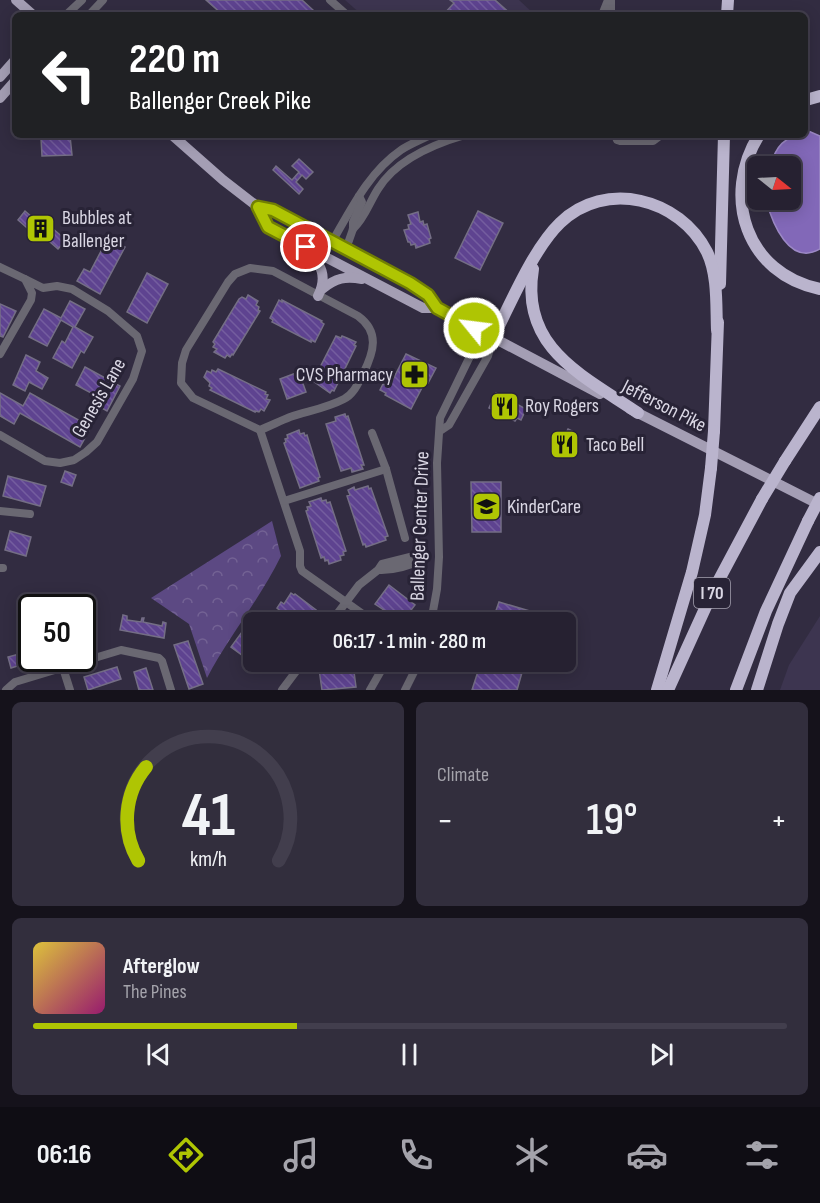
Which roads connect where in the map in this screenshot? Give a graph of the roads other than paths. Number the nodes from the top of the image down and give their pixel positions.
1 (16, 0) edge
2 (82, 0) edge
3 (103, 0) edge
4 (330, 0) edge
5 (30, 12) edge
6 (69, 12) edge
7 (92, 12) edge
8 (344, 12) edge
9 (12, 63) edge
10 (0, 77) edge
11 (12, 84) edge
12 (0, 98) edge
13 (175, 138) edge
14 (424, 138) edge
15 (448, 138) edge
16 (616, 138) edge
17 (657, 138) edge
18 (724, 138) edge
19 (758, 138) edge
20 (358, 196) junction
21 (258, 207) junction
22 (353, 229) junction
23 (332, 242) junction
24 (306, 247) junction
25 (346, 249) junction
26 (534, 259) junction
27 (0, 267) edge
28 (25, 279) junction
29 (371, 281) junction
30 (820, 289) edge
31 (320, 292) junction
32 (437, 308) junction
33 (717, 330) junction
34 (493, 338) junction
35 (0, 354) edge
36 (820, 406) edge
37 (638, 413) junction
38 (260, 430) junction
39 (440, 431) junction
40 (372, 433) dead end
41 (0, 435) edge
42 (386, 469) junction
43 (820, 498) edge
44 (284, 501) junction
45 (820, 505) edge
46 (0, 511) edge
47 (30, 514) dead end
48 (405, 538) dead end
49 (820, 552) edge
50 (439, 557) junction
51 (790, 593) junction
52 (347, 601) junction
53 (339, 612) edge
54 (361, 612) edge
55 (433, 612) edge
56 (96, 658) edge
57 (49, 672) edge
58 (64, 672) edge
59 (296, 672) edge
60 (380, 672) edge
61 (414, 672) edge
62 (6, 690) edge
63 (70, 690) edge
64 (171, 690) edge
65 (282, 690) edge
66 (370, 690) edge
67 (405, 690) edge
68 (657, 690) edge
69 (668, 690) edge
70 (737, 690) edge
71 (757, 690) edge

1 - 5 main road
2 - 6 street
3 - 7 street
4 - 8 street
9 - 10 main road
11 - 12 main road
13 - 21 main road
14 - 20 street
15 - 22 street
16 - 17 street
18 - 33 highway
19 - 30 highway
20 - 22 street
20 - 23 street
21 - 23 main road
21 - 24 main road
22 - 25 street
23 - 25 main road
24 - 29 main road
24 - 31 main road
25 - 32 main road
26 - 33 highway
26 - 34 highway
26 - 37 highway
27 - 28 street, Genesis Lane
28 - 35 street
28 - 41 street, Genesis Lane
29 - 31 main road
29 - 32 main road
31 - 38 street
31 - 38 street
32 - 34 main road, Jefferson Pike
33 - 68 highway, bridge
34 - 37 main road, Jefferson Pike
34 - 39 street, Ballenger Center Drive
34 - 39 street, Ballenger Center Drive
36 - 69 highway, I 70, bridge
37 - 45 main road, Jefferson Pike
38 - 44 street
39 - 50 street, Ballenger Center Drive
40 - 42 street
42 - 44 street
42 - 48 street
43 - 70 highway, bridge
44 - 52 street
46 - 47 street
49 - 51 highway
50 - 52 street
50 - 55 street, Ballenger Center Drive
51 - 70 highway
51 - 71 highway
52 - 53 street
52 - 54 street
56 - 64 street
57 - 62 street
58 - 63 street
59 - 65 street
60 - 66 street
61 - 67 street

